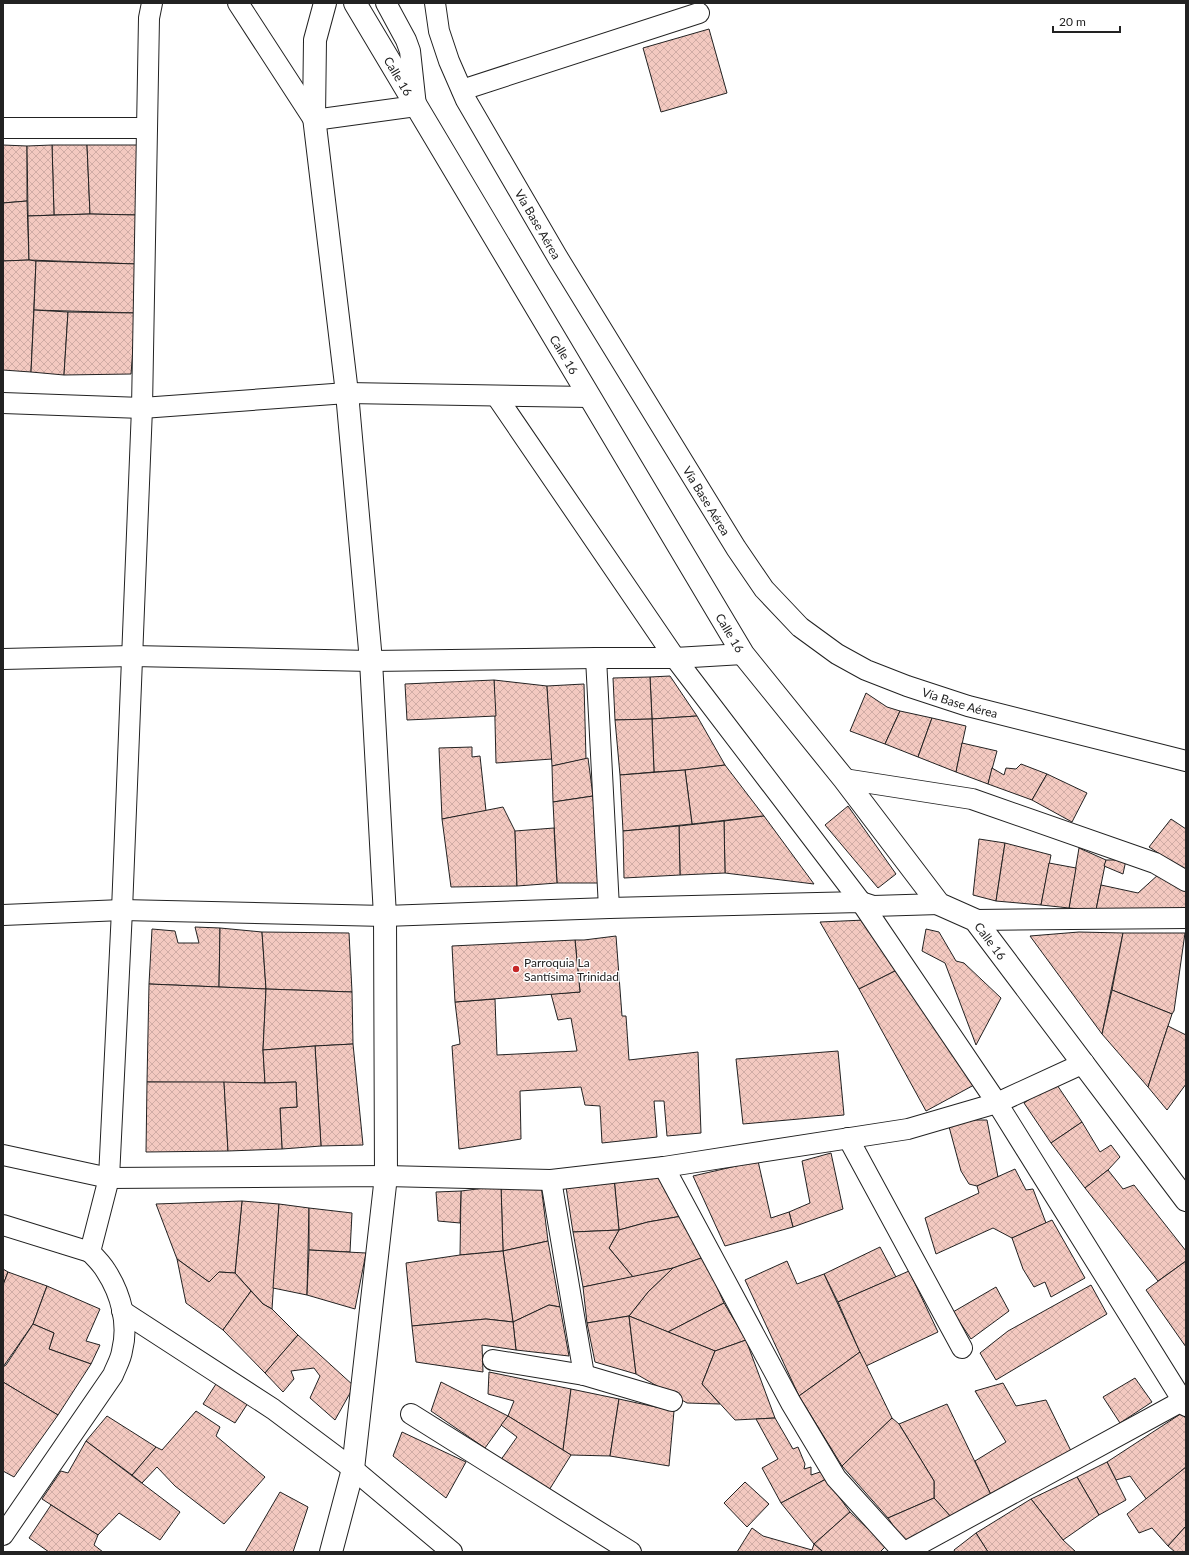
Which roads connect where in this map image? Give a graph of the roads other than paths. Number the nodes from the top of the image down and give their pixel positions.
1 (152, 3) edge
2 (238, 3) edge
3 (325, 3) edge
4 (355, 3) edge
5 (386, 3) edge
6 (435, 3) edge
7 (699, 13) dead end
8 (462, 90) junction
9 (416, 106) junction
10 (314, 119) junction
11 (3, 128) edge
12 (147, 128) junction
13 (347, 393) junction
14 (497, 396) junction
15 (590, 397) junction
16 (3, 403) edge
17 (142, 408) junction
18 (743, 654) junction
19 (132, 656) junction
20 (596, 658) junction
21 (675, 658) junction
22 (3, 659) edge
23 (371, 660) junction
24 (1186, 761) edge
25 (844, 779) junction
26 (1186, 881) edge
27 (862, 902) junction
28 (939, 904) junction
29 (609, 908) junction
30 (122, 910) junction
31 (3, 915) edge
32 (385, 916) junction
33 (1186, 918) edge
34 (975, 920) junction
35 (1084, 1063) junction
36 (997, 1103) junction
37 (848, 1138) junction
38 (3, 1155) edge
39 (664, 1167) junction
40 (386, 1176) junction
41 (109, 1178) junction
42 (551, 1180) junction
43 (1186, 1200) edge
44 (3, 1225) edge
45 (90, 1252) junction
46 (122, 1311) junction
47 (962, 1348) dead end
48 (493, 1360) dead end
49 (584, 1375) junction
50 (672, 1401) dead end
51 (1184, 1403) edge
52 (411, 1414) dead end
53 (353, 1469) junction
54 (3, 1535) edge
55 (331, 1552) edge
56 (452, 1552) edge
57 (631, 1552) edge
58 (904, 1552) edge

1 - 12 street
2 - 10 street
3 - 10 street
4 - 9 street, Calle 16
5 - 9 street
6 - 8 street, Vía Base Aérea
7 - 8 street
8 - 24 street, Vía Base Aérea
9 - 10 street
9 - 15 street, Calle 16
10 - 13 street
11 - 12 street
12 - 17 street
13 - 14 street
13 - 17 street
13 - 23 street
14 - 15 street
14 - 21 street
15 - 18 street, Calle 16
16 - 17 street
17 - 19 street
18 - 21 street
18 - 25 street, Calle 16
19 - 22 street
19 - 23 street
19 - 30 street
20 - 21 street
20 - 23 street
20 - 29 street
21 - 27 street
23 - 32 street
25 - 26 street
25 - 28 street, Calle 16
27 - 28 street
27 - 29 street
27 - 36 street
28 - 34 street, Calle 16
29 - 32 street
30 - 31 street
30 - 32 street
30 - 41 street
32 - 40 street
33 - 34 street
34 - 35 street, Calle 16
35 - 36 street
35 - 43 street, Calle 16
36 - 37 street
36 - 51 street
37 - 39 street
37 - 47 street
38 - 41 street
39 - 42 street
39 - 58 street
40 - 41 street
40 - 42 street
40 - 53 street
41 - 45 street
42 - 49 street
44 - 45 street
45 - 46 street
46 - 53 street
46 - 54 street
48 - 49 street
49 - 50 street
51 - 58 street
52 - 57 street
53 - 55 street
53 - 56 street

